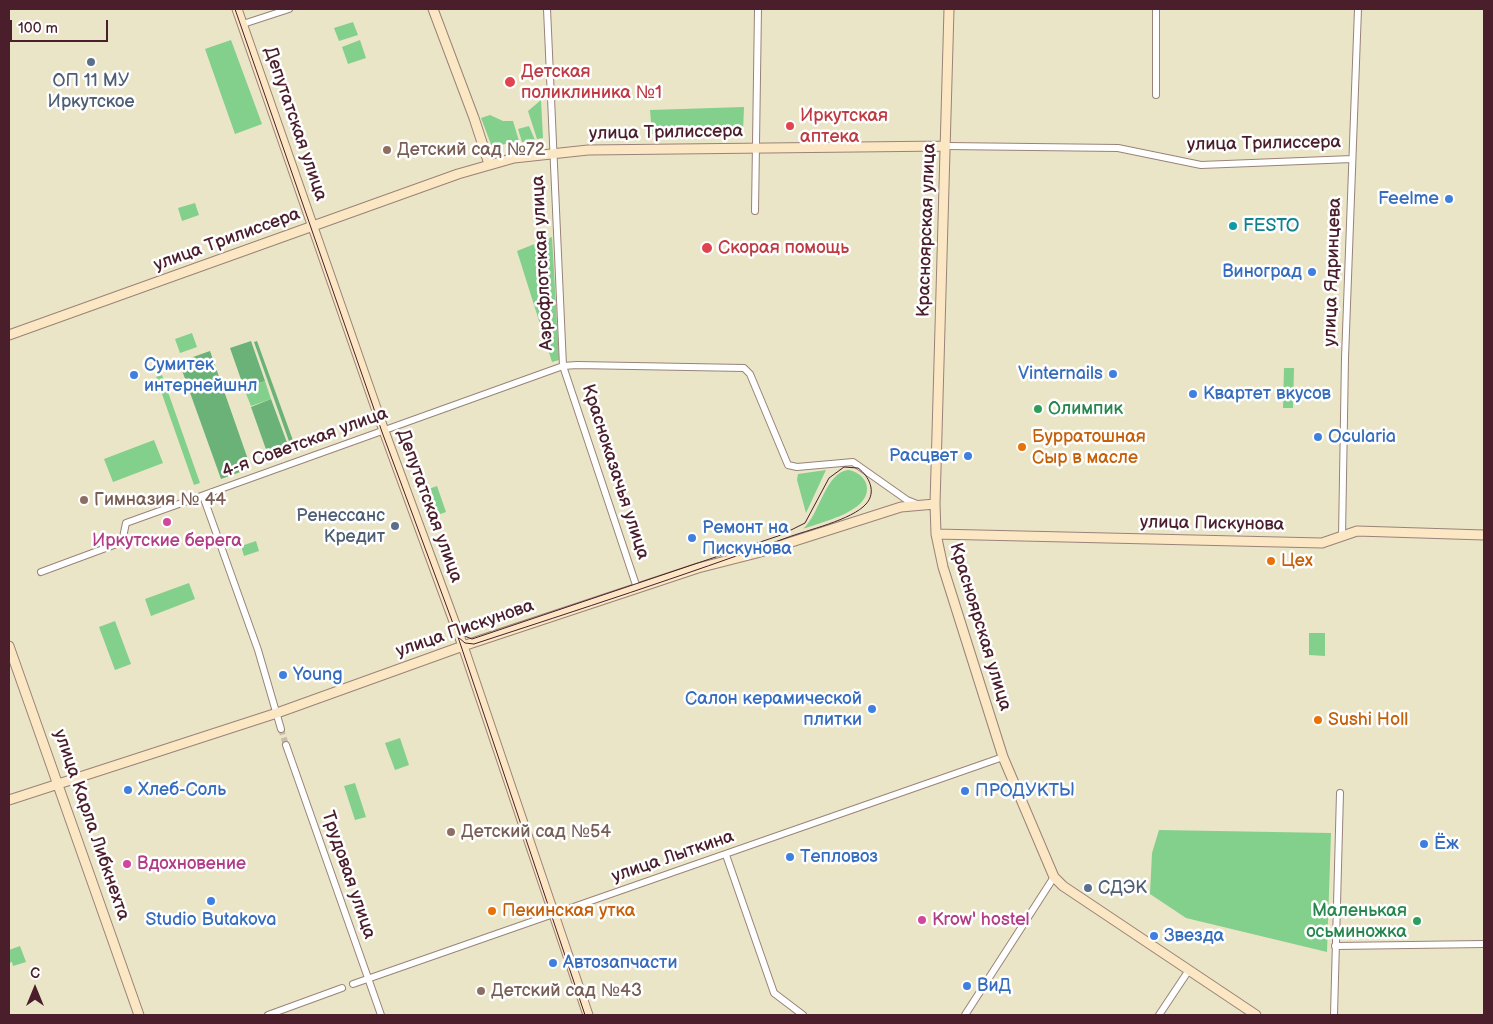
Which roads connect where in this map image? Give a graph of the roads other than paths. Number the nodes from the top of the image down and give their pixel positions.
1 (237, 9) edge
2 (288, 9) edge
3 (433, 9) edge
4 (547, 9) edge
5 (758, 9) edge
6 (949, 9) edge
7 (1156, 9) edge
8 (1358, 9) edge
9 (243, 24) junction
10 (1156, 95) dead end
11 (946, 146) junction
12 (756, 147) junction
13 (553, 153) junction
14 (1352, 159) junction
15 (489, 164) junction
16 (755, 211) dead end
17 (313, 226) junction
18 (9, 335) edge
19 (563, 366) junction
20 (384, 431) junction
21 (203, 496) junction
22 (917, 504) junction
23 (935, 504) junction
24 (936, 534) junction
25 (1484, 535) edge
26 (1342, 537) junction
27 (41, 572) dead end
28 (637, 588) junction
29 (9, 646) edge
30 (464, 646) junction
31 (277, 713) junction
32 (281, 729) tunnel mouth
33 (286, 745) tunnel mouth
34 (1003, 757) junction
35 (58, 784) junction
36 (1340, 793) dead end
37 (9, 800) edge
38 (726, 855) junction
39 (1054, 878) junction
40 (553, 913) junction
41 (1484, 944) edge
42 (1335, 946) junction
43 (1189, 970) junction
44 (368, 978) junction
45 (353, 984) dead end
46 (342, 988) dead end
47 (139, 1015) edge
48 (268, 1015) edge
49 (381, 1015) edge
50 (588, 1015) edge
51 (803, 1015) edge
52 (965, 1015) edge
53 (1159, 1015) edge
54 (1256, 1015) edge
55 (1334, 1015) edge

1 - 9 street, Депутатская улица
2 - 9 street
3 - 15 street
4 - 13 street, Аэрофлотская улица
5 - 12 street
6 - 11 street, Красноярская улица
7 - 10 street
8 - 14 street, улица Ядринцева
9 - 17 street, Депутатская улица
11 - 12 street, улица Трилиссера
11 - 14 street, улица Трилиссера
11 - 23 street, Красноярская улица
12 - 13 street, улица Трилиссера
12 - 16 street
13 - 15 street, улица Трилиссера
13 - 19 street, Аэрофлотская улица
14 - 26 street, улица Ядринцева
15 - 17 street, улица Трилиссера
17 - 18 street, улица Трилиссера
17 - 20 street, Депутатская улица
19 - 20 street, 4-я Советская улица
19 - 22 street, 4-я Советская улица
19 - 28 street, Красноказачья улица
20 - 21 street, 4-я Советская улица
20 - 30 street, Депутатская улица
21 - 27 street, 4-я Советская улица
21 - 31 street
22 - 23 street, улица Пискунова
22 - 28 street, улица Пискунова
23 - 24 street, Красноярская улица
24 - 26 street, улица Пискунова
24 - 34 street, Красноярская улица
25 - 26 street, улица Пискунова
28 - 30 street, улица Пискунова
29 - 35 street, улица Карла Либкнехта
30 - 31 street, улица Пискунова
30 - 40 street, Депутатская улица
31 - 32 street
31 - 35 street, улица Пискунова
33 - 44 street, Трудовая улица
34 - 38 street, улица Лыткина
34 - 39 street, Красноярская улица
35 - 37 street, улица Пискунова
35 - 47 street, улица Карла Либкнехта
36 - 42 street
38 - 40 street, улица Лыткина
38 - 51 street
39 - 43 street, Красноярская улица
39 - 52 street
40 - 44 street, улица Лыткина
40 - 50 street, Депутатская улица
41 - 42 street
42 - 55 street
43 - 53 street
43 - 54 street, Красноярская улица
44 - 45 street, улица Лыткина
44 - 49 street, Трудовая улица
46 - 48 street

